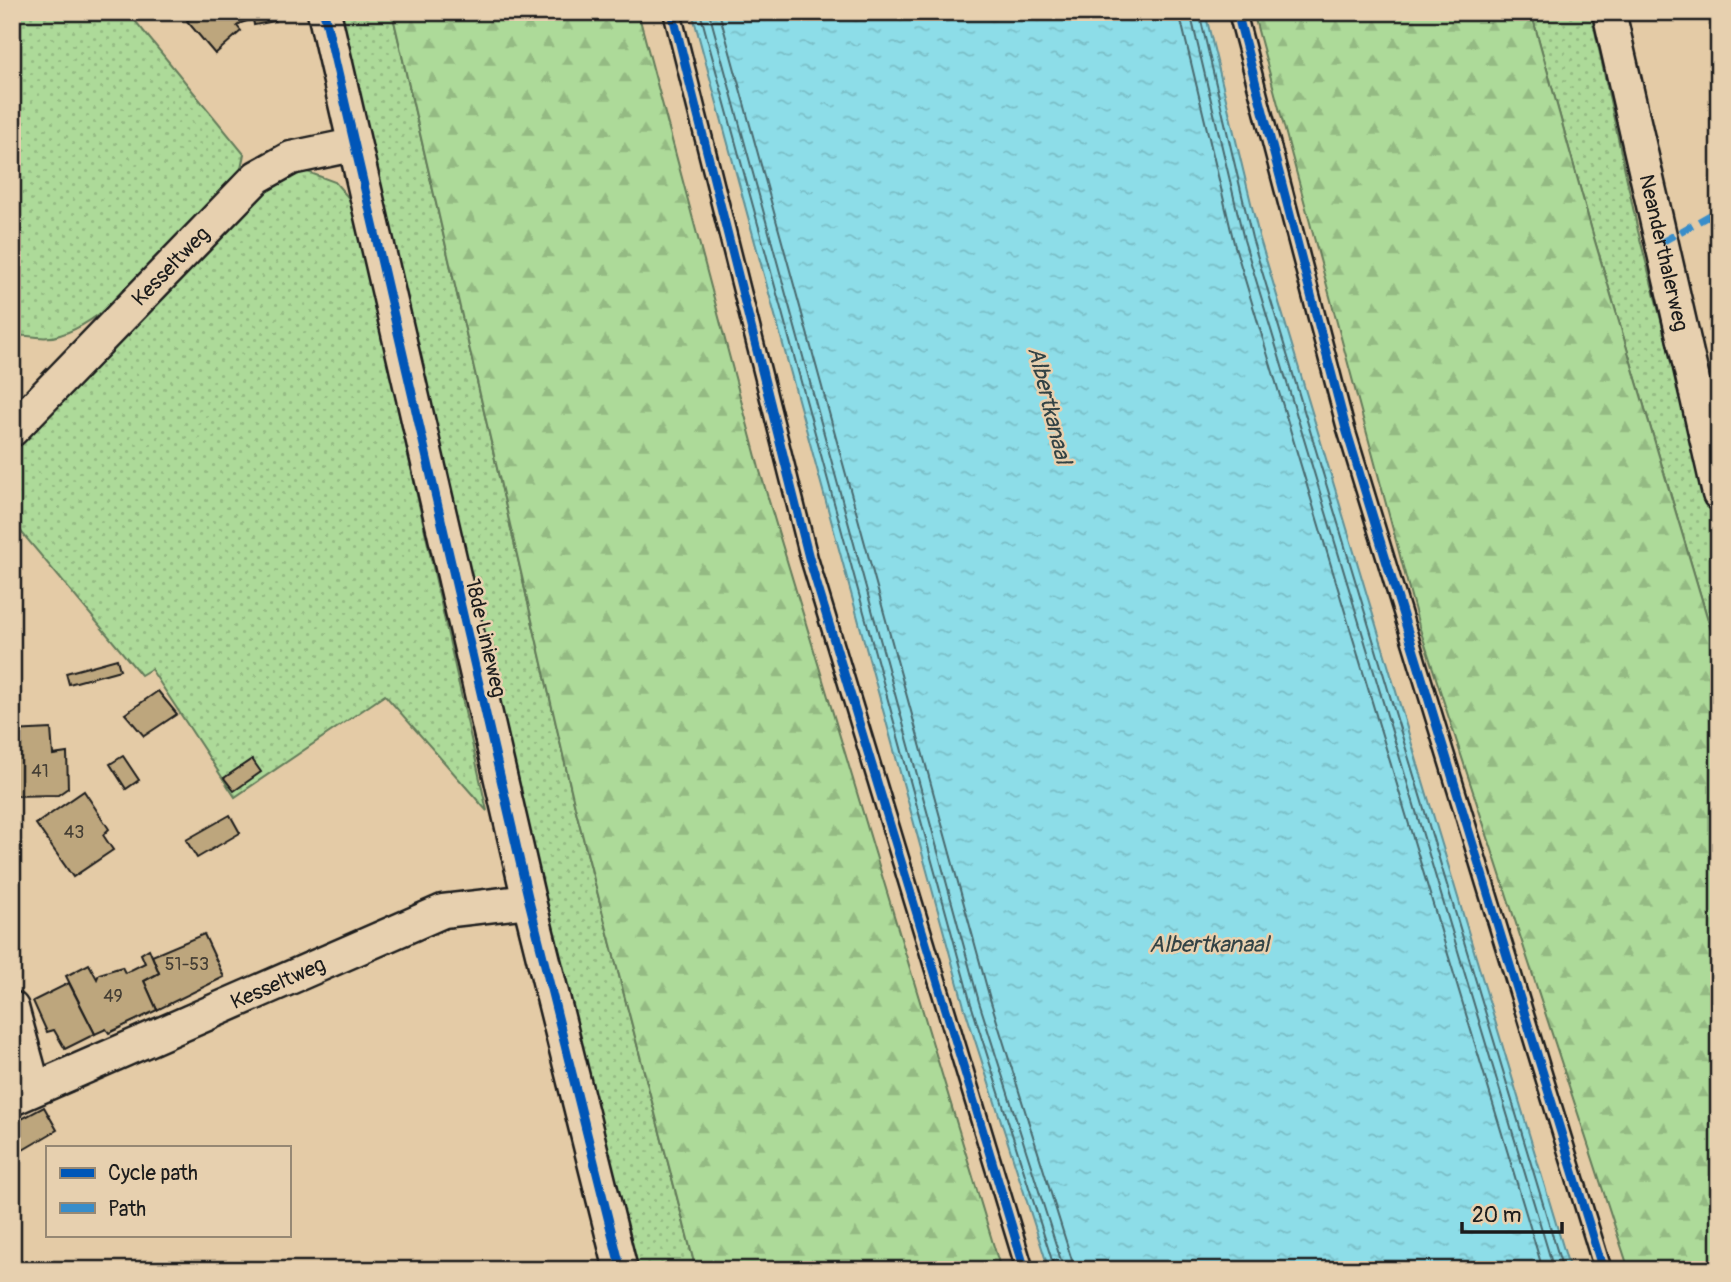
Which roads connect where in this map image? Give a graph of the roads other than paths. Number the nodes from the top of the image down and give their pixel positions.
1 (324, 12) edge
2 (673, 12) edge
3 (1237, 12) edge
4 (1609, 12) edge
5 (353, 145) junction
6 (12, 430) edge
7 (1719, 494) edge
8 (529, 901) junction
9 (12, 1008) edge
10 (23, 1093) edge
11 (621, 1270) edge
12 (1025, 1270) edge
13 (1603, 1270) edge

1 - 5 street, 18de Linieweg
2 - 12 lane
3 - 13 lane
4 - 7 street, Neanderthalerweg
5 - 6 street, Kesseltweg
5 - 8 street, 18de Linieweg
8 - 10 street, Kesseltweg
8 - 11 street, 18de Linieweg
9 - 10 street, Kesseltweg

